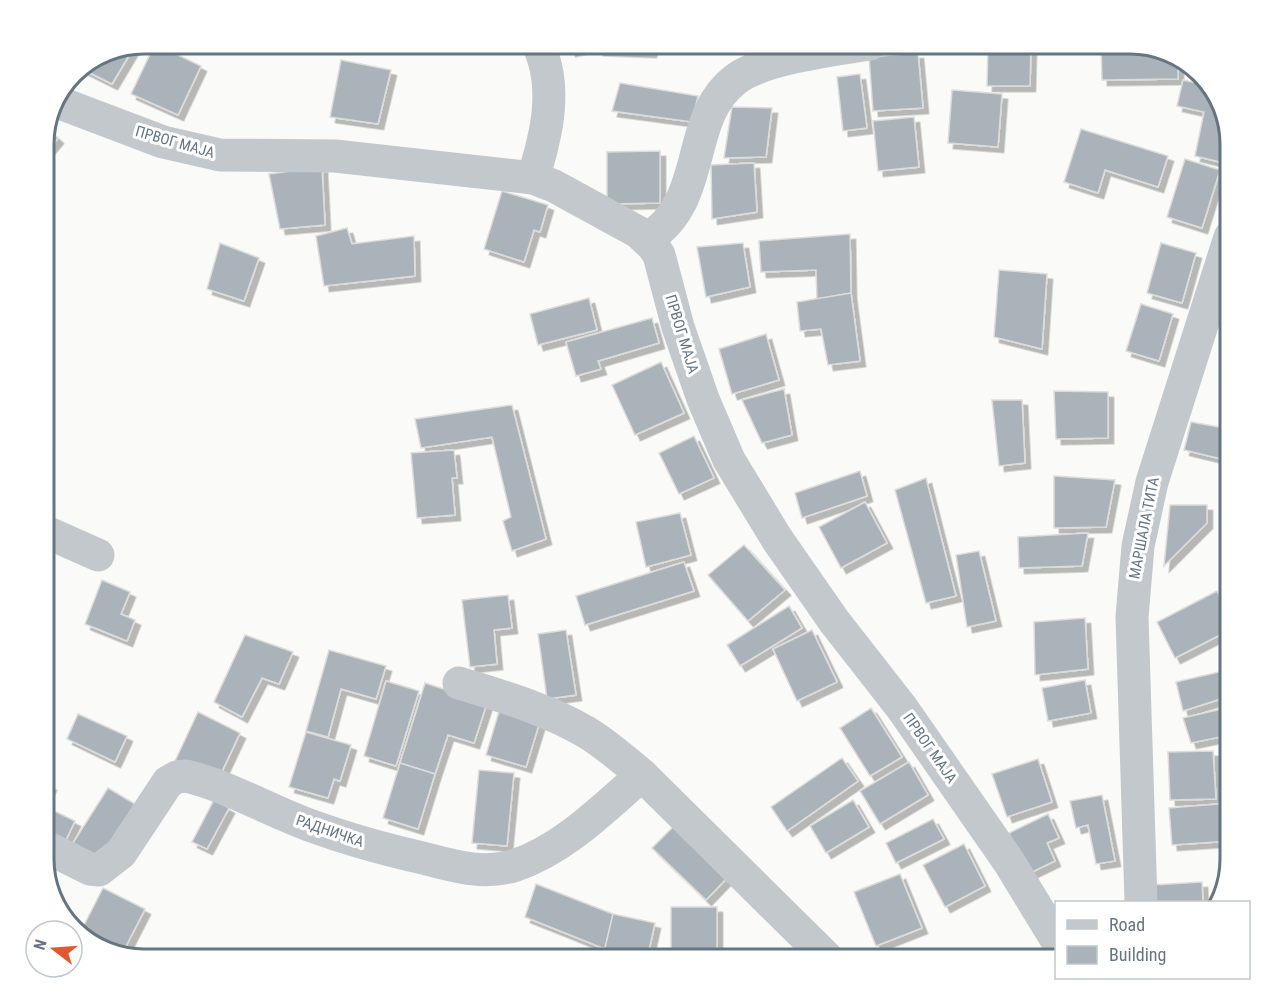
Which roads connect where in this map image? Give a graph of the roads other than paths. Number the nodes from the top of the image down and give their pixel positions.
1 (542, 54) edge
2 (823, 54) edge
3 (63, 104) edge
4 (533, 178) junction
5 (647, 239) junction
6 (1220, 268) edge
7 (54, 535) edge
8 (98, 555) dead end
9 (459, 683) dead end
10 (642, 775) junction
11 (54, 851) edge
12 (1141, 901) edge
13 (1055, 937) edge
14 (817, 949) edge

1 - 4 street
2 - 5 street
3 - 4 street, ПРВОГ МАЈА
4 - 5 street, ПРВОГ МАЈА
5 - 13 street, ПРВОГ МАЈА
6 - 12 street, МАРШАЛА ТИТА
7 - 8 street
9 - 10 street
10 - 11 street, РАДНИЧКА
10 - 14 street

